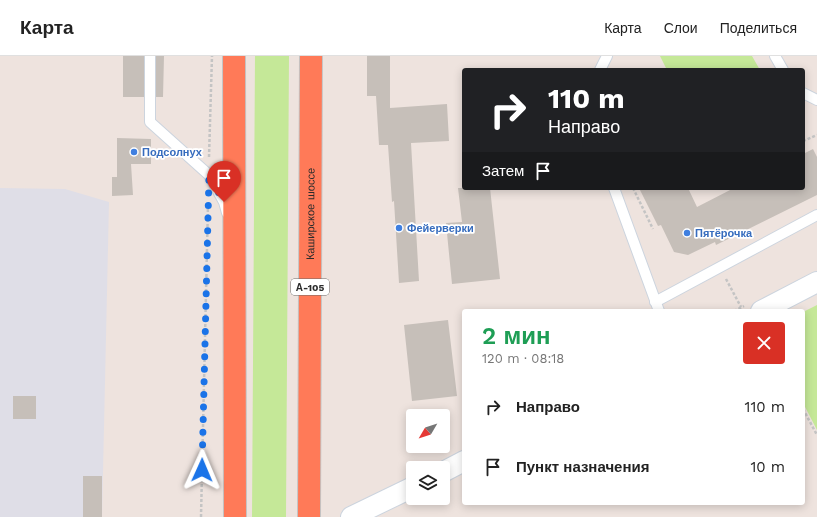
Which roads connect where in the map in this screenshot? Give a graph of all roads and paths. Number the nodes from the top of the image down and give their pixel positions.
1 (150, 56) edge
2 (212, 56) edge
3 (234, 56) edge
4 (310, 56) edge
5 (607, 56) edge
6 (775, 56) edge
7 (601, 68) edge
8 (782, 68) edge
9 (805, 94) edge
10 (817, 100) edge
11 (817, 135) edge
12 (805, 140) edge
13 (209, 175) junction
14 (615, 190) edge
15 (634, 190) edge
16 (817, 215) edge
17 (653, 229) dead end
18 (234, 238) junction
19 (719, 267) junction
20 (817, 282) edge
21 (657, 306) edge
22 (741, 307) dead end
23 (765, 309) edge
24 (805, 413) edge
25 (817, 435) edge
26 (462, 462) edge
27 (450, 468) edge
28 (406, 490) edge
29 (201, 517) edge
30 (235, 517) edge
31 (309, 517) edge
32 (351, 517) edge

1 - 13 lane
2 - 13 path
3 - 18 highway
4 - 31 highway, Каширское шоссе / А-105
5 - 7 lane
6 - 8 lane
9 - 10 lane
11 - 12 path
13 - 18 lane
13 - 29 path
14 - 21 lane
15 - 17 path
16 - 19 lane
18 - 30 highway
19 - 21 lane
19 - 22 path
20 - 23 street
24 - 25 path
26 - 27 street
28 - 32 street

